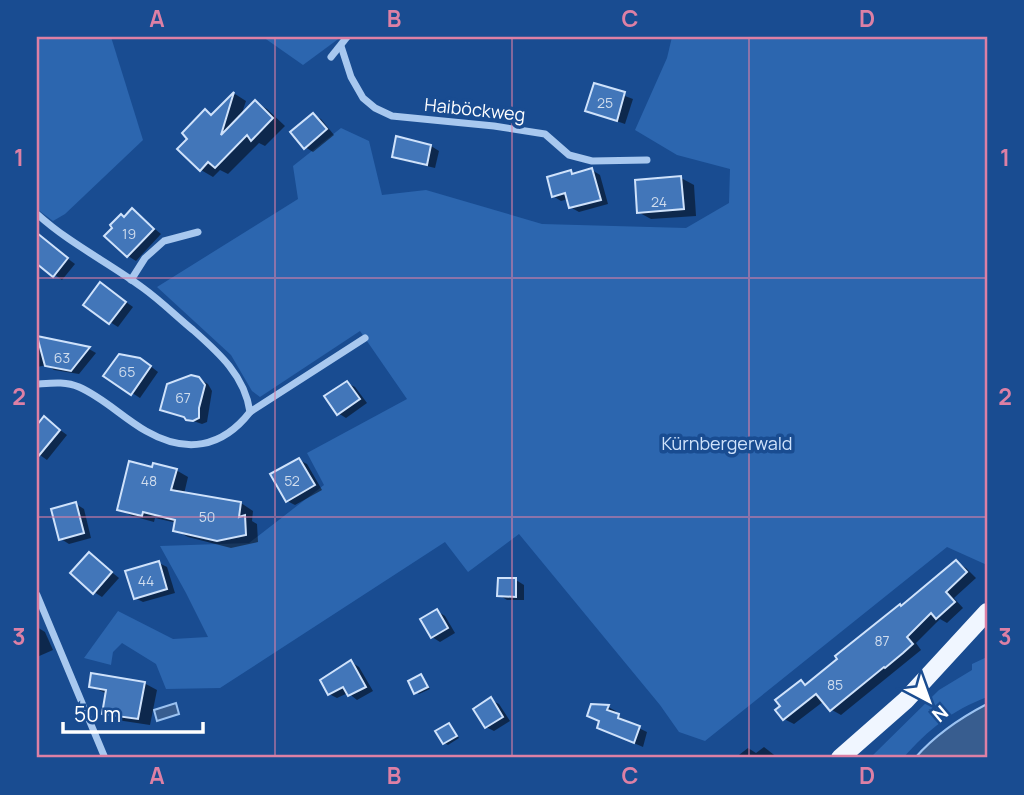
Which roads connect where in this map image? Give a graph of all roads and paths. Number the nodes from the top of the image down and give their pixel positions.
1 (347, 37) edge
2 (341, 46) junction
3 (331, 57) dead end
4 (647, 160) dead end
5 (37, 214) edge
6 (198, 232) dead end
7 (131, 280) junction
8 (365, 338) dead end
9 (37, 384) edge
10 (250, 412) junction
11 (37, 595) edge
12 (987, 612) edge
13 (105, 758) edge
14 (840, 758) edge

1 - 2 street
2 - 3 street
2 - 4 street, Haiböckweg
5 - 7 street
6 - 7 street
7 - 10 street
8 - 10 street
9 - 10 street
11 - 13 street
12 - 14 main road

